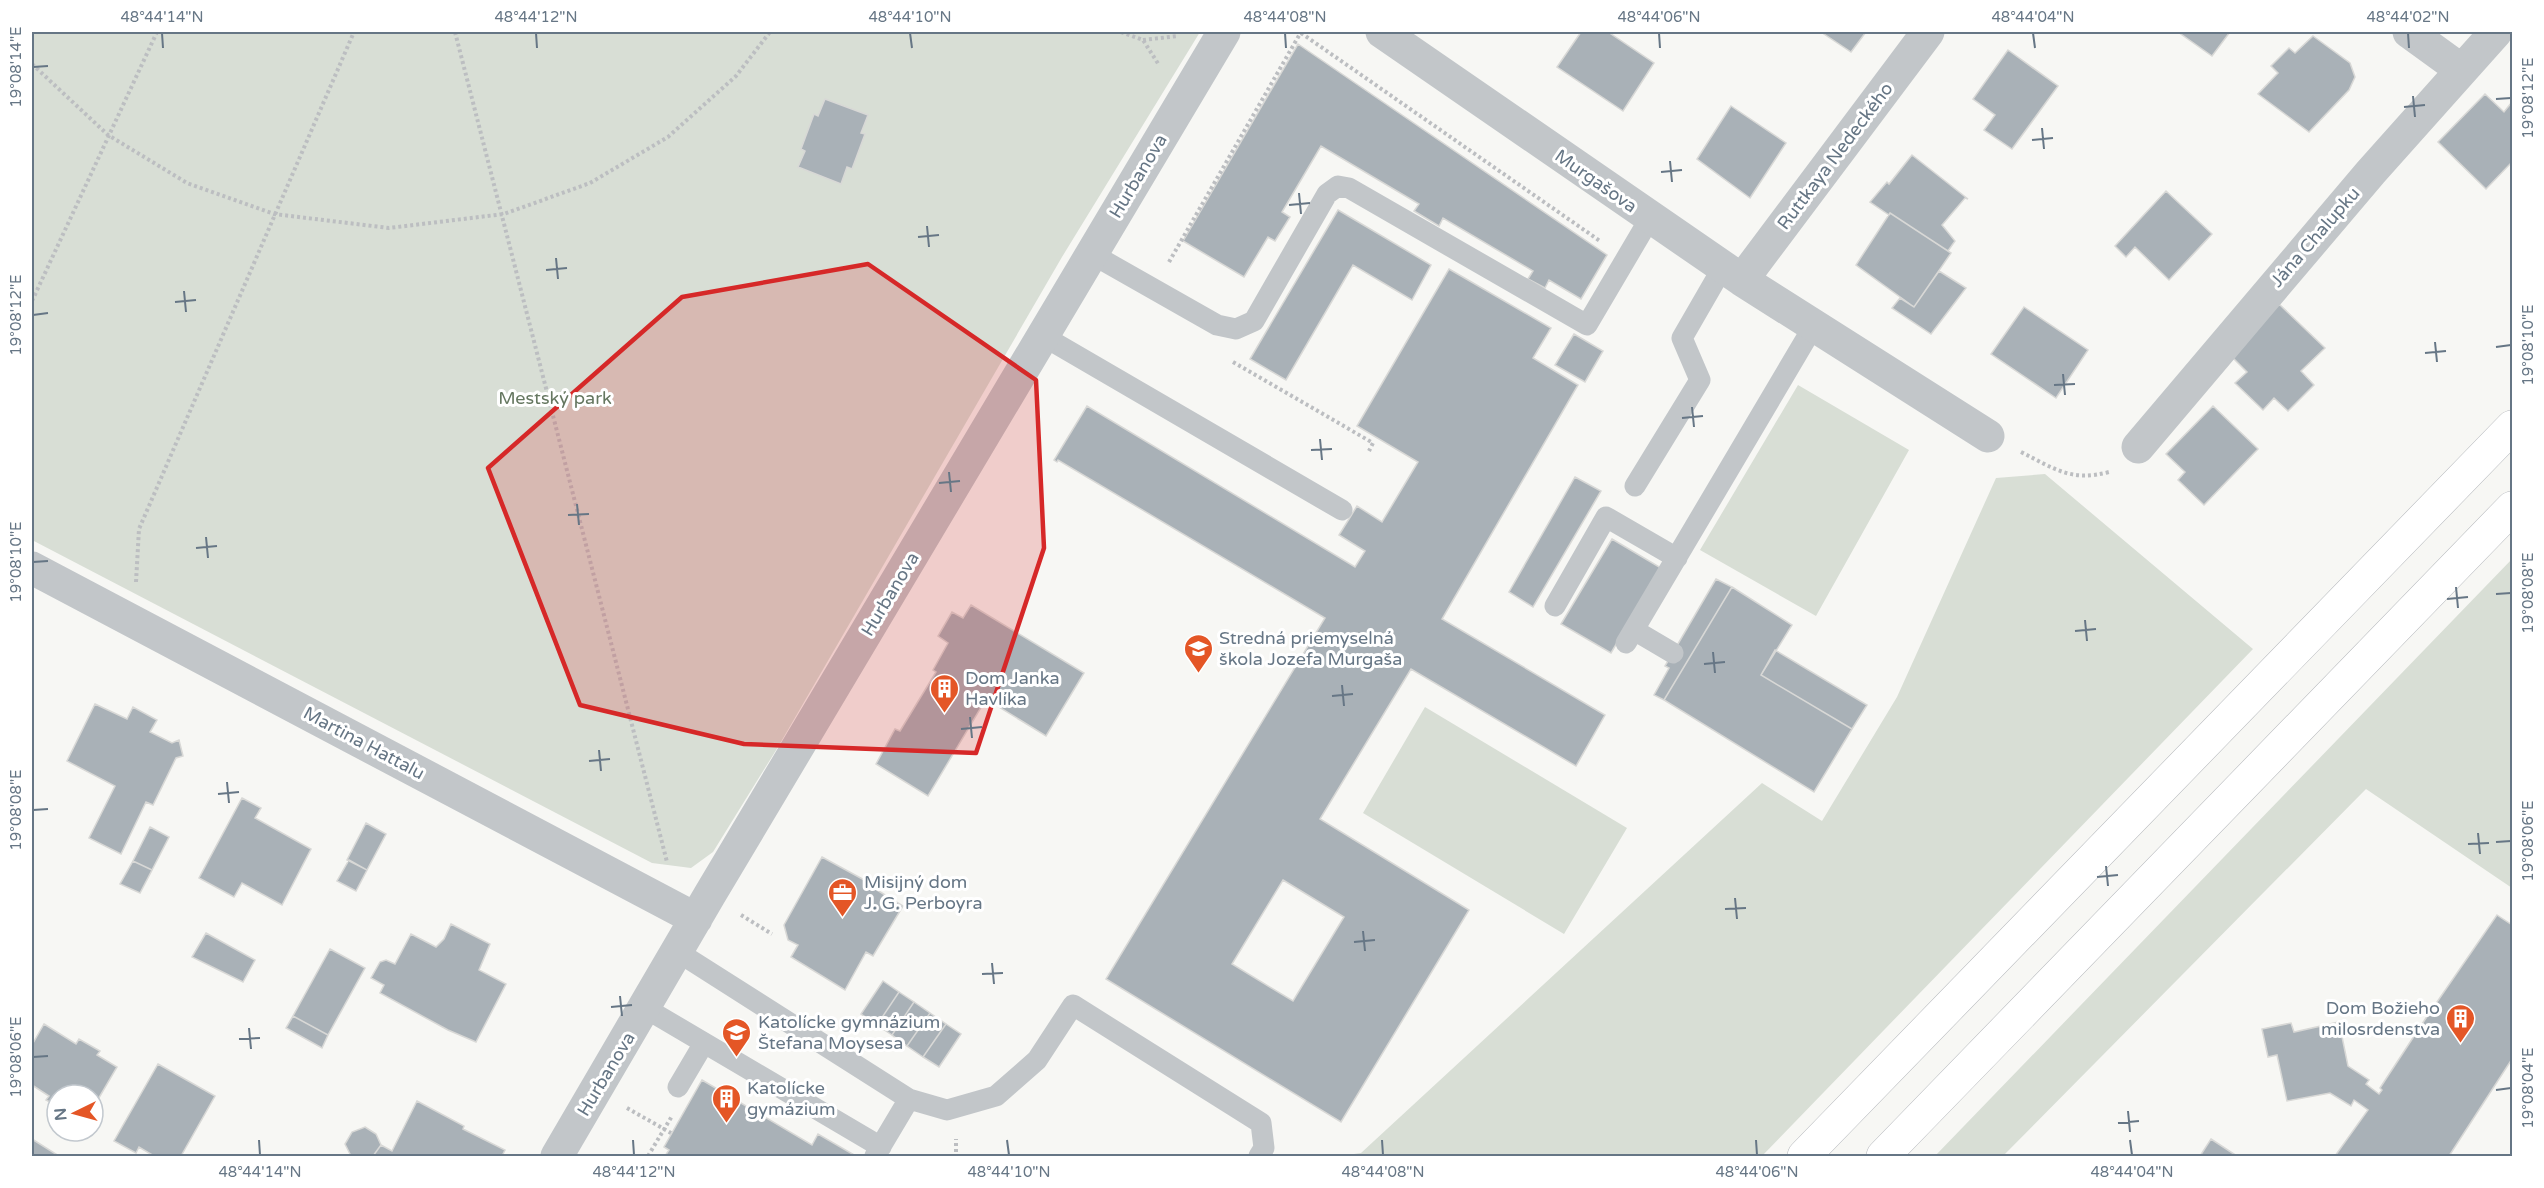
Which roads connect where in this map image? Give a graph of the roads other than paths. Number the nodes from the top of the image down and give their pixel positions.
1 (1224, 32) edge
2 (1382, 32) edge
3 (1928, 32) edge
4 (2409, 32) edge
5 (2496, 32) edge
6 (2460, 69) junction
7 (1650, 218) junction
8 (1092, 254) junction
9 (1733, 274) junction
10 (1813, 327) junction
11 (1043, 336) junction
12 (2512, 427) edge
13 (1988, 436) road end
14 (2138, 447) road end
15 (1635, 486) dead end
16 (2512, 508) edge
17 (1342, 510) dead end
18 (1677, 558) junction
19 (32, 568) edge
20 (1555, 606) dead end
21 (1673, 653) dead end
22 (696, 919) junction
23 (678, 952) junction
24 (645, 1008) junction
25 (704, 1043) junction
26 (678, 1087) dead end
27 (909, 1099) junction
28 (878, 1152) edge
29 (557, 1156) edge
30 (1259, 1156) edge
31 (1804, 1156) edge
32 (1883, 1156) edge

1 - 8 street, Hurbanova
2 - 7 street, Murgašova
3 - 9 street, Ruttkaya Nedeckého
4 - 6 street
5 - 6 street, Jána Chalupku
6 - 14 street, Jána Chalupku
7 - 8 lane
7 - 9 street, Murgašova
8 - 11 street, Hurbanova
9 - 10 street, Murgašova
9 - 15 lane
10 - 13 street, Murgašova
10 - 18 lane
11 - 17 lane
11 - 22 street, Hurbanova
12 - 31 highway
16 - 32 highway
18 - 20 lane
18 - 21 lane
19 - 22 street, Martina Hattalu
22 - 23 street, Hurbanova
23 - 24 street, Hurbanova
23 - 27 lane
24 - 25 lane
24 - 29 street, Hurbanova
25 - 26 lane
25 - 28 lane
27 - 28 lane
27 - 30 lane

